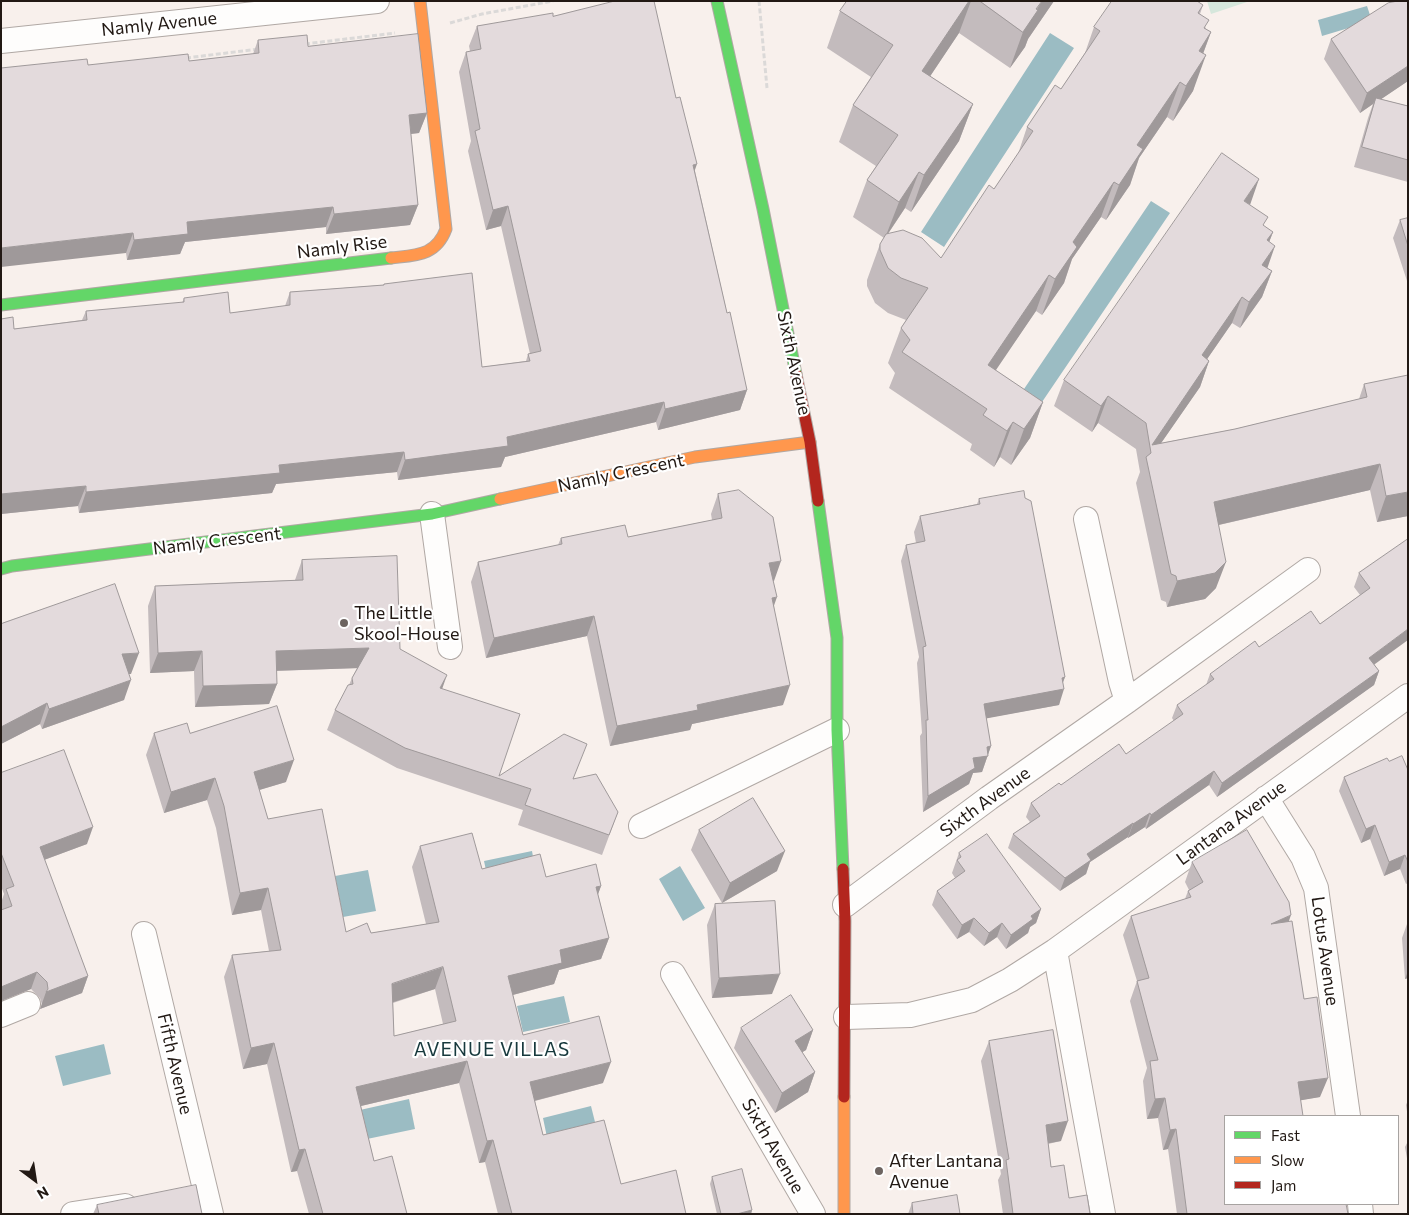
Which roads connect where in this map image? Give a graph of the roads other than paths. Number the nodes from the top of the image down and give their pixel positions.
1 (376, 1) edge
2 (420, 1) edge
3 (717, 1) edge
4 (1, 41) edge
5 (1, 304) edge
6 (810, 442) junction
7 (432, 514) junction
8 (1086, 520) dead end
9 (1, 569) edge
10 (1308, 570) dead end
11 (450, 647) dead end
12 (1408, 696) edge
13 (1127, 701) junction
14 (837, 730) junction
15 (1266, 798) junction
16 (641, 826) dead end
17 (845, 906) junction
18 (144, 934) dead end
19 (1055, 951) junction
20 (672, 974) dead end
21 (28, 1004) dead end
22 (1, 1015) edge
23 (846, 1017) junction
24 (1348, 1115) edge
25 (201, 1202) edge
26 (149, 1203) edge
27 (73, 1214) edge
28 (813, 1214) edge
29 (844, 1214) edge
30 (1103, 1214) edge

1 - 4 street, Namly Avenue
2 - 5 street, Namly Rise
3 - 6 street, Sixth Avenue
6 - 7 street, Namly Crescent
6 - 14 street, Sixth Avenue
7 - 9 street, Namly Crescent
7 - 11 street
8 - 13 street
10 - 13 street, Sixth Avenue
12 - 15 street, Lantana Avenue
13 - 17 street, Sixth Avenue
14 - 16 street
14 - 17 street, Sixth Avenue
15 - 19 street, Lantana Avenue
15 - 24 street, Lotus Avenue
17 - 23 street, Sixth Avenue
18 - 25 street, Fifth Avenue
19 - 23 street, Lantana Avenue
19 - 30 street
20 - 28 street, Sixth Avenue
21 - 22 street
23 - 29 street, Sixth Avenue
26 - 27 street

